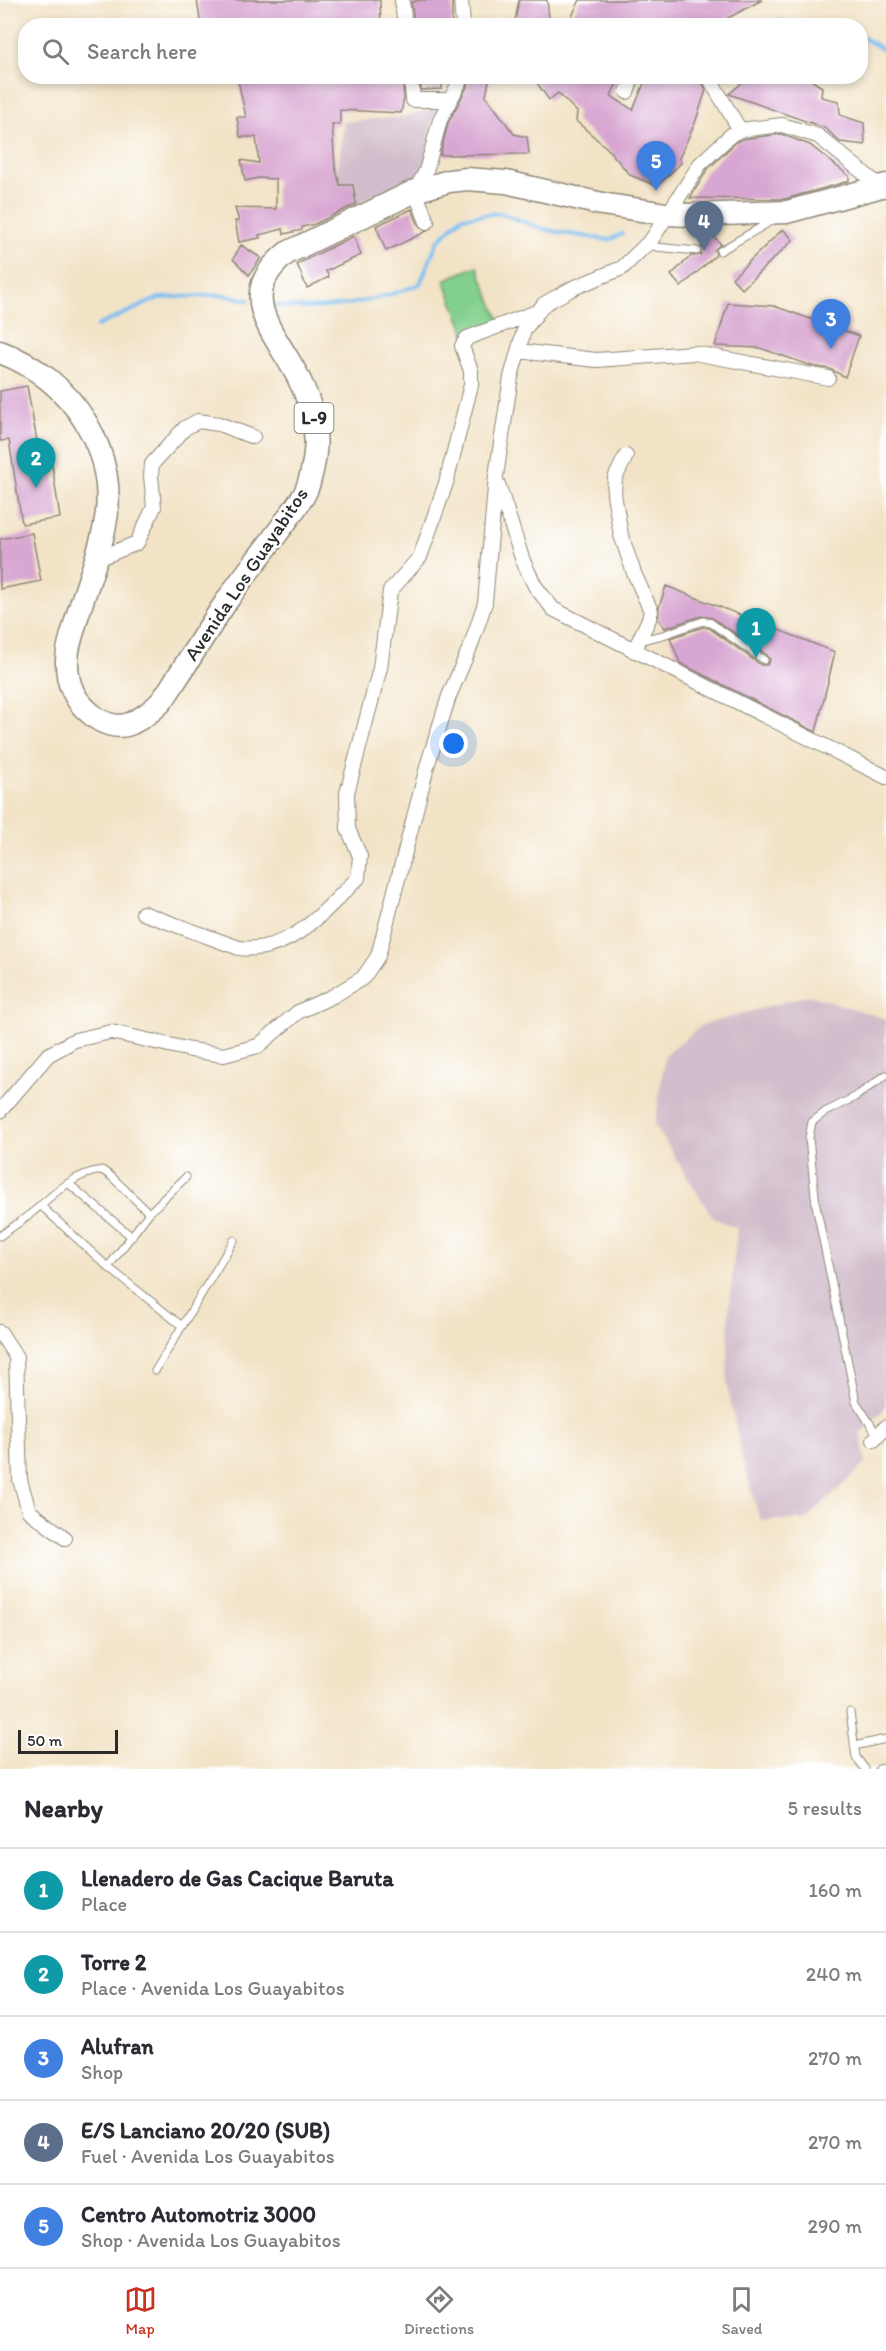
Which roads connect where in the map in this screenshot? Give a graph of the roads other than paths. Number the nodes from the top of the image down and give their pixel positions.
1 (461, 0) edge
2 (402, 1) edge
3 (404, 18) edge
4 (462, 18) edge
5 (412, 84) edge
6 (458, 84) edge
7 (630, 84) edge
8 (713, 84) edge
9 (627, 92) dead end
10 (450, 100) junction
11 (740, 130) junction
12 (884, 186) edge
13 (415, 191) junction
14 (787, 212) junction
15 (666, 214) junction
16 (428, 222) dead end
17 (647, 244) junction
18 (697, 251) dead end
19 (720, 251) dead end
20 (539, 310) junction
21 (519, 351) junction
22 (0, 352) edge
23 (828, 378) dead end
24 (254, 437) dead end
25 (626, 456) dead end
26 (496, 476) junction
27 (95, 560) junction
28 (637, 646) junction
29 (764, 660) dead end
30 (886, 777) edge
31 (143, 913) dead end
32 (886, 1075) edge
33 (0, 1111) edge
34 (186, 1177) dead end
35 (68, 1183) junction
36 (40, 1205) junction
37 (149, 1213) junction
38 (0, 1236) edge
39 (132, 1237) junction
40 (234, 1240) dead end
41 (108, 1267) junction
42 (182, 1326) junction
43 (0, 1332) edge
44 (155, 1371) dead end
45 (880, 1434) edge
46 (65, 1538) dead end
47 (850, 1712) dead end
48 (886, 1739) edge
49 (854, 1746) junction
50 (886, 1768) edge
51 (865, 1769) edge
52 (879, 1769) edge

1 - 4 street
2 - 3 street
5 - 10 street
6 - 10 street
7 - 9 street
8 - 11 street
10 - 13 street
11 - 12 street
11 - 15 street
12 - 14 main road, Avenida Los Guayabitos / L-9
13 - 15 main road, Avenida Los Guayabitos / L-9
13 - 16 street
13 - 27 main road, Avenida Los Guayabitos / L-9
14 - 15 main road, Avenida Los Guayabitos / L-9
14 - 19 lane
15 - 17 street
17 - 18 lane
17 - 20 street
20 - 21 street
20 - 31 street
21 - 23 street
21 - 26 street
22 - 27 main road, Avenida Los Guayabitos / L-9
24 - 27 street
25 - 28 street
26 - 28 street
26 - 33 street
28 - 29 lane
28 - 30 street
32 - 45 lane
34 - 37 lane
35 - 36 lane
35 - 37 lane
35 - 39 lane
36 - 38 lane
36 - 41 lane
37 - 39 lane
39 - 41 lane
40 - 42 lane
41 - 42 lane
42 - 44 lane
43 - 46 street
47 - 49 lane
48 - 49 lane
49 - 51 lane
50 - 52 lane

